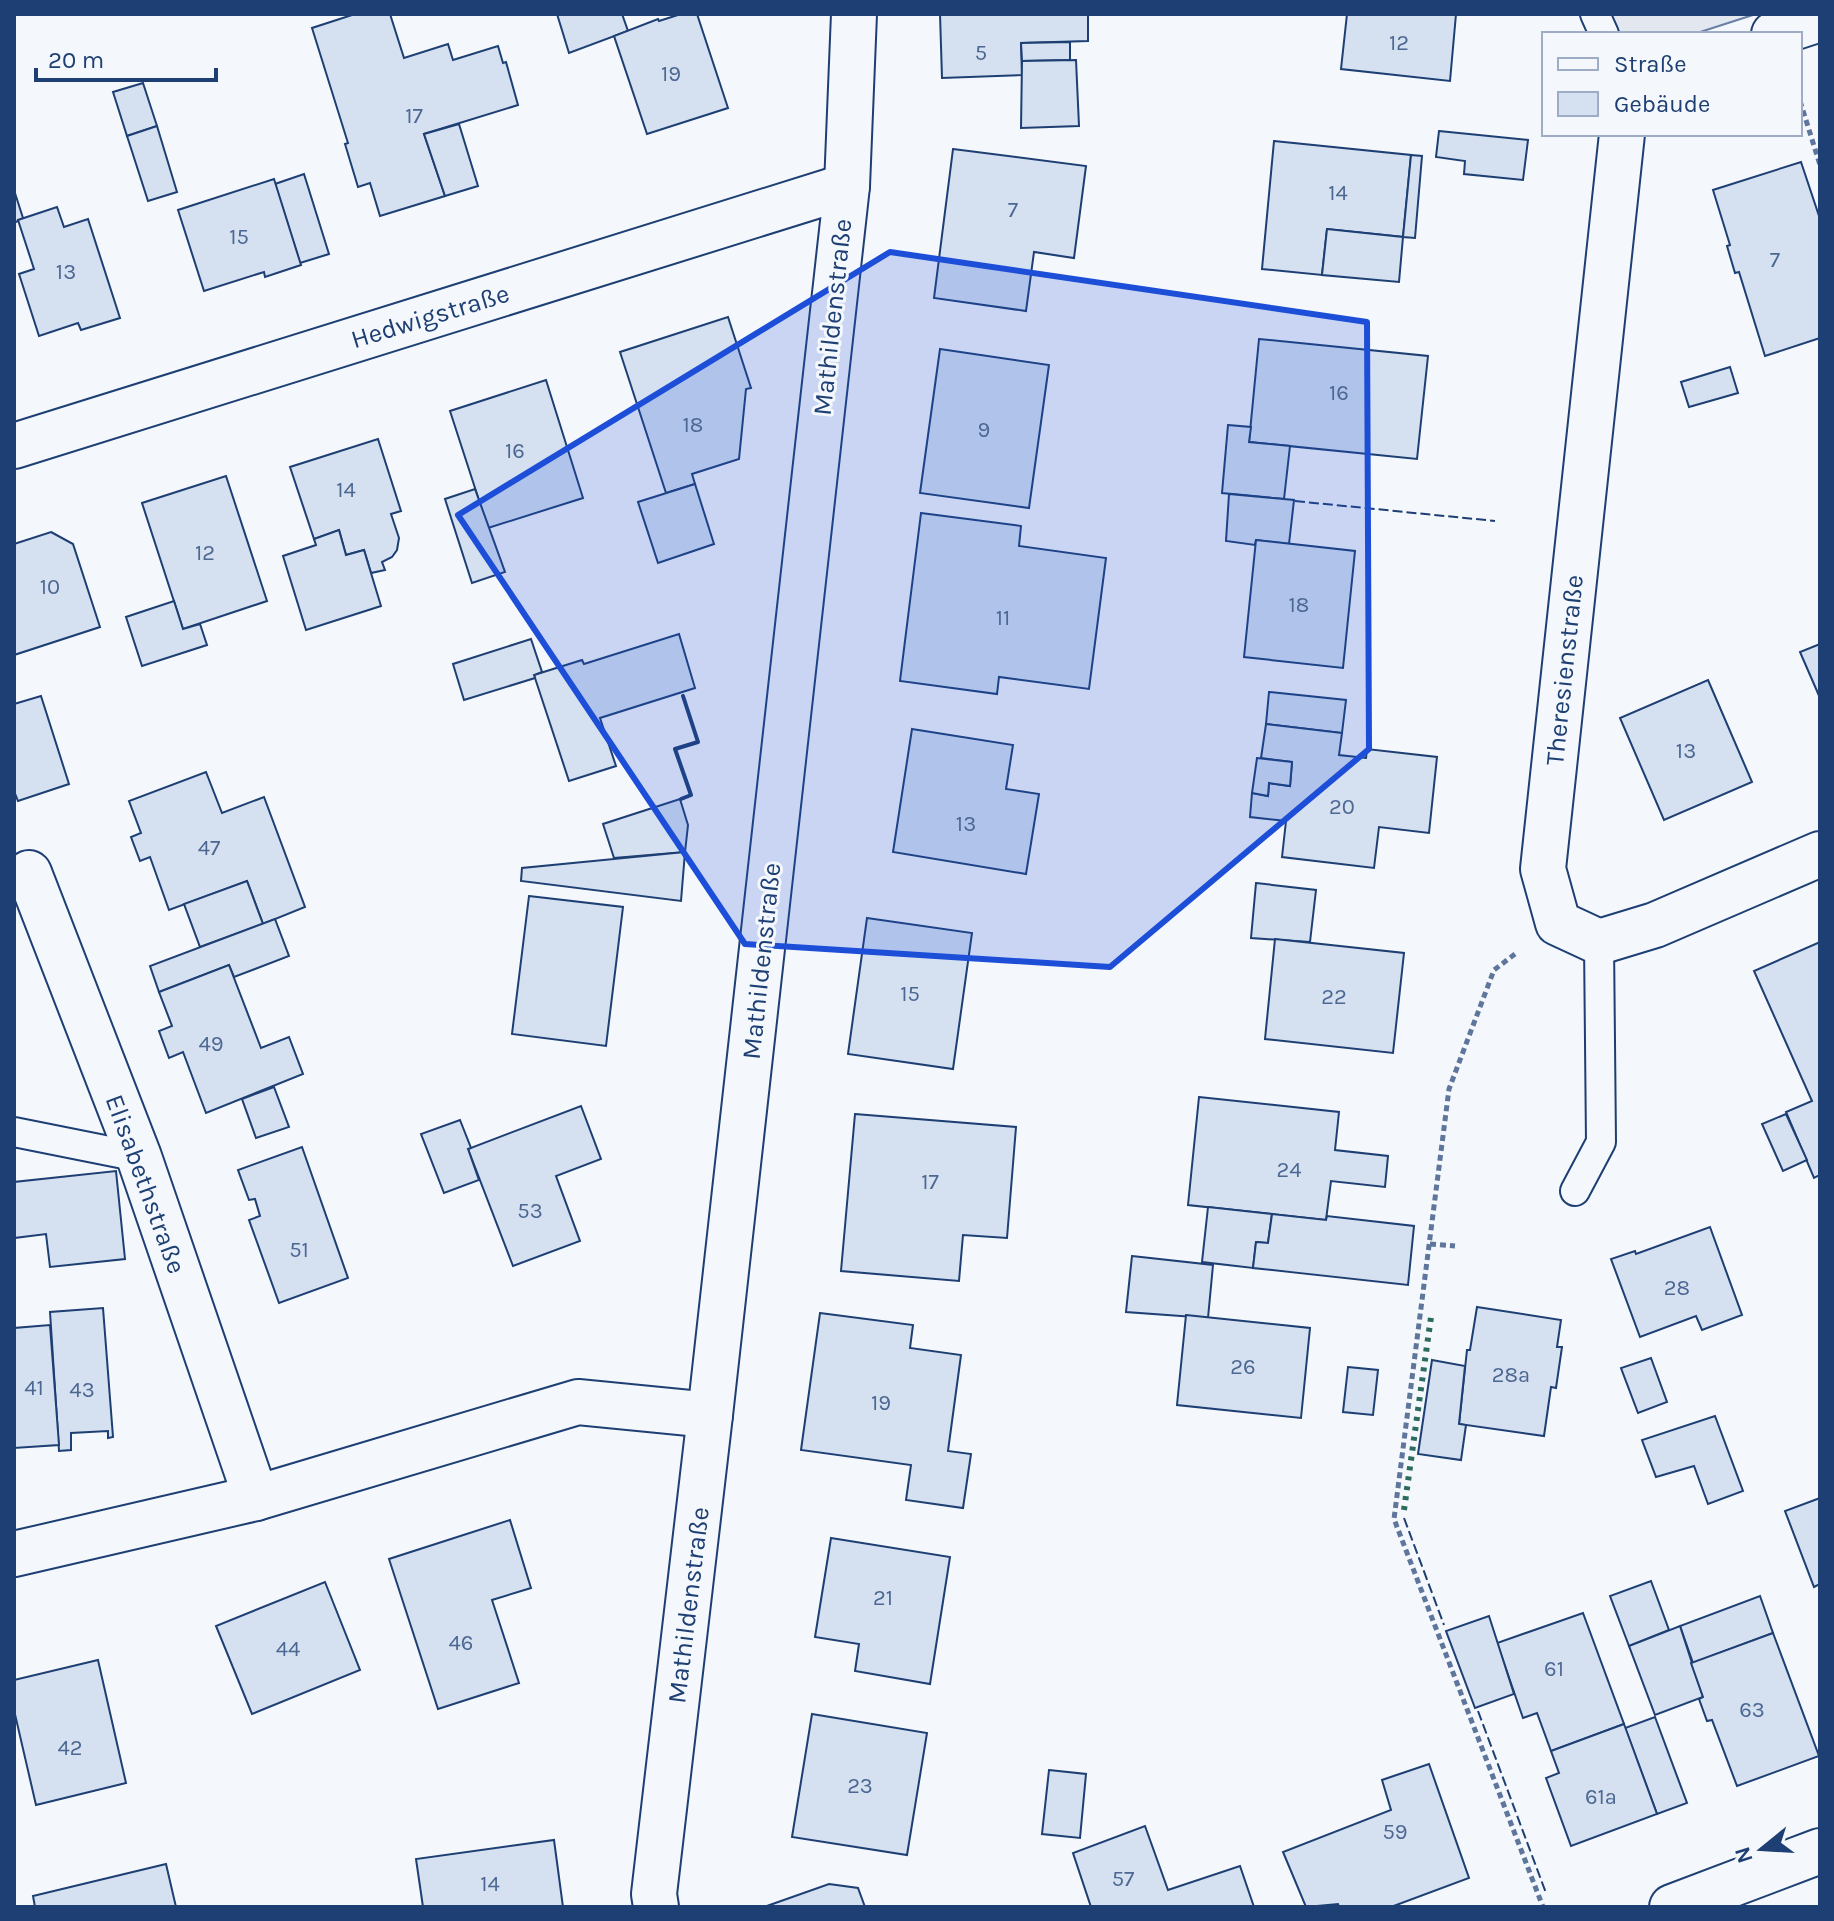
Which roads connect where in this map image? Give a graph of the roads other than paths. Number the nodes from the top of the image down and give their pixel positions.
1 (854, 14) edge
2 (1820, 19) edge
3 (1780, 32) edge
4 (1622, 136) edge
5 (847, 186) junction
6 (14, 446) edge
7 (1820, 854) edge
8 (29, 873) dead end
9 (1599, 942) junction
10 (14, 1132) edge
11 (139, 1157) junction
12 (1575, 1191) dead end
13 (710, 1415) junction
14 (256, 1498) junction
15 (14, 1554) edge
16 (1819, 1855) edge
17 (656, 1907) edge
18 (1672, 1907) edge

1 - 5 street, Mathildenstraße
2 - 3 street
4 - 9 street, Theresienstraße
5 - 6 street, Hedwigstraße
5 - 13 street, Mathildenstraße
7 - 9 street
8 - 11 street, Elisabethstraße
9 - 12 lane
10 - 11 lane
11 - 14 street, Elisabethstraße
13 - 14 street
13 - 17 street, Mathildenstraße
14 - 15 street
16 - 18 street

